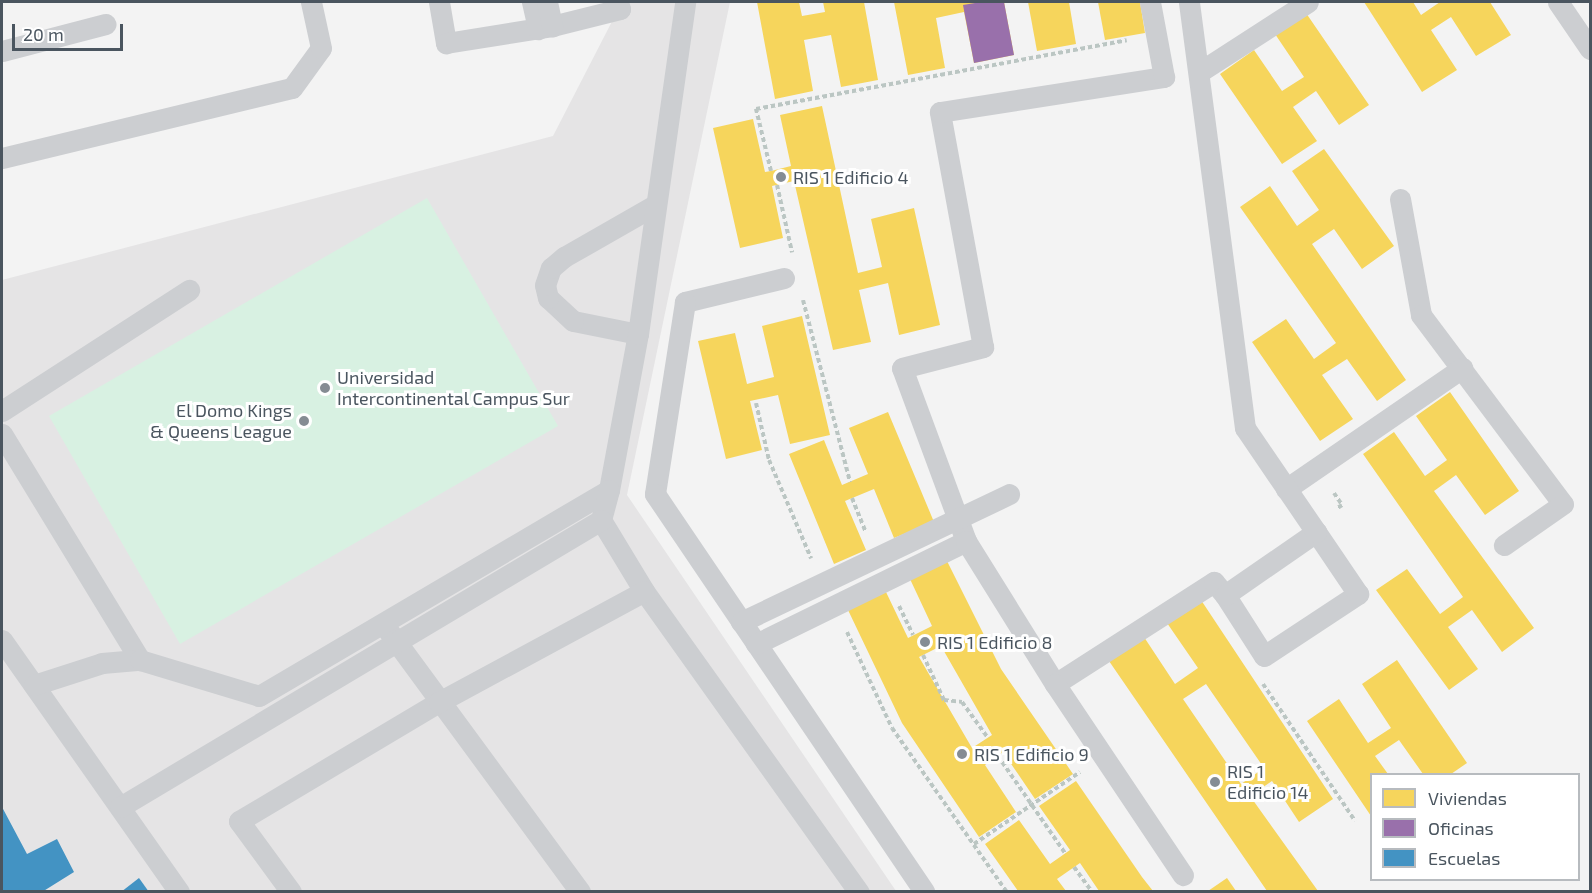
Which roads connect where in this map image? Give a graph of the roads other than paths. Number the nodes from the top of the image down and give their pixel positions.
1 (311, 2) edge
2 (439, 2) edge
3 (532, 2) edge
4 (547, 2) edge
5 (618, 2) edge
6 (685, 2) edge
7 (1150, 2) edge
8 (1190, 2) edge
9 (1308, 2) edge
10 (1558, 2) edge
11 (106, 24) dead end
12 (545, 28) junction
13 (1590, 49) edge
14 (2, 51) edge
15 (1201, 71) junction
16 (2, 158) edge
17 (1400, 200) dead end
18 (655, 205) junction
19 (793, 276) road end
20 (189, 290) dead end
21 (638, 334) junction
22 (1462, 368) junction
23 (2, 411) edge
24 (2, 434) edge
25 (1286, 489) junction
26 (609, 490) junction
27 (1009, 494) dead end
28 (957, 517) junction
29 (601, 520) junction
30 (1316, 532) junction
31 (966, 542) junction
32 (1504, 545) dead end
33 (644, 591) junction
34 (1225, 595) junction
35 (381, 621) junction
36 (741, 622) junction
37 (2, 640) edge
38 (394, 641) junction
39 (756, 644) junction
40 (140, 660) junction
41 (1055, 684) junction
42 (34, 686) junction
43 (259, 696) junction
44 (439, 702) junction
45 (273, 713) junction
46 (120, 807) junction
47 (1183, 875) dead end
48 (289, 888) edge
49 (179, 891) edge
50 (580, 891) edge
51 (859, 891) edge
52 (924, 891) edge

1 - 16 lane
2 - 12 lane
3 - 12 lane
4 - 12 lane
5 - 12 lane
6 - 18 lane
7 - 28 lane
8 - 15 lane
9 - 15 lane
10 - 13 lane
11 - 14 lane
15 - 25 lane
17 - 22 lane
18 - 21 lane
18 - 21 lane
19 - 36 lane
20 - 23 lane
21 - 26 lane
22 - 25 lane
22 - 32 lane
24 - 40 lane
25 - 30 lane
26 - 29 lane
26 - 35 lane
27 - 28 lane
28 - 31 lane
28 - 36 lane
29 - 33 lane
29 - 38 lane
30 - 34 lane
30 - 34 lane
31 - 39 lane
31 - 41 lane
33 - 44 lane
33 - 51 lane
34 - 41 lane
35 - 38 lane
35 - 43 lane
36 - 39 lane
37 - 42 lane
38 - 44 lane
38 - 45 lane
39 - 52 lane
40 - 42 lane
40 - 43 lane
41 - 47 lane
42 - 46 lane
43 - 45 lane
44 - 48 lane
44 - 50 lane
45 - 46 lane
46 - 49 lane

